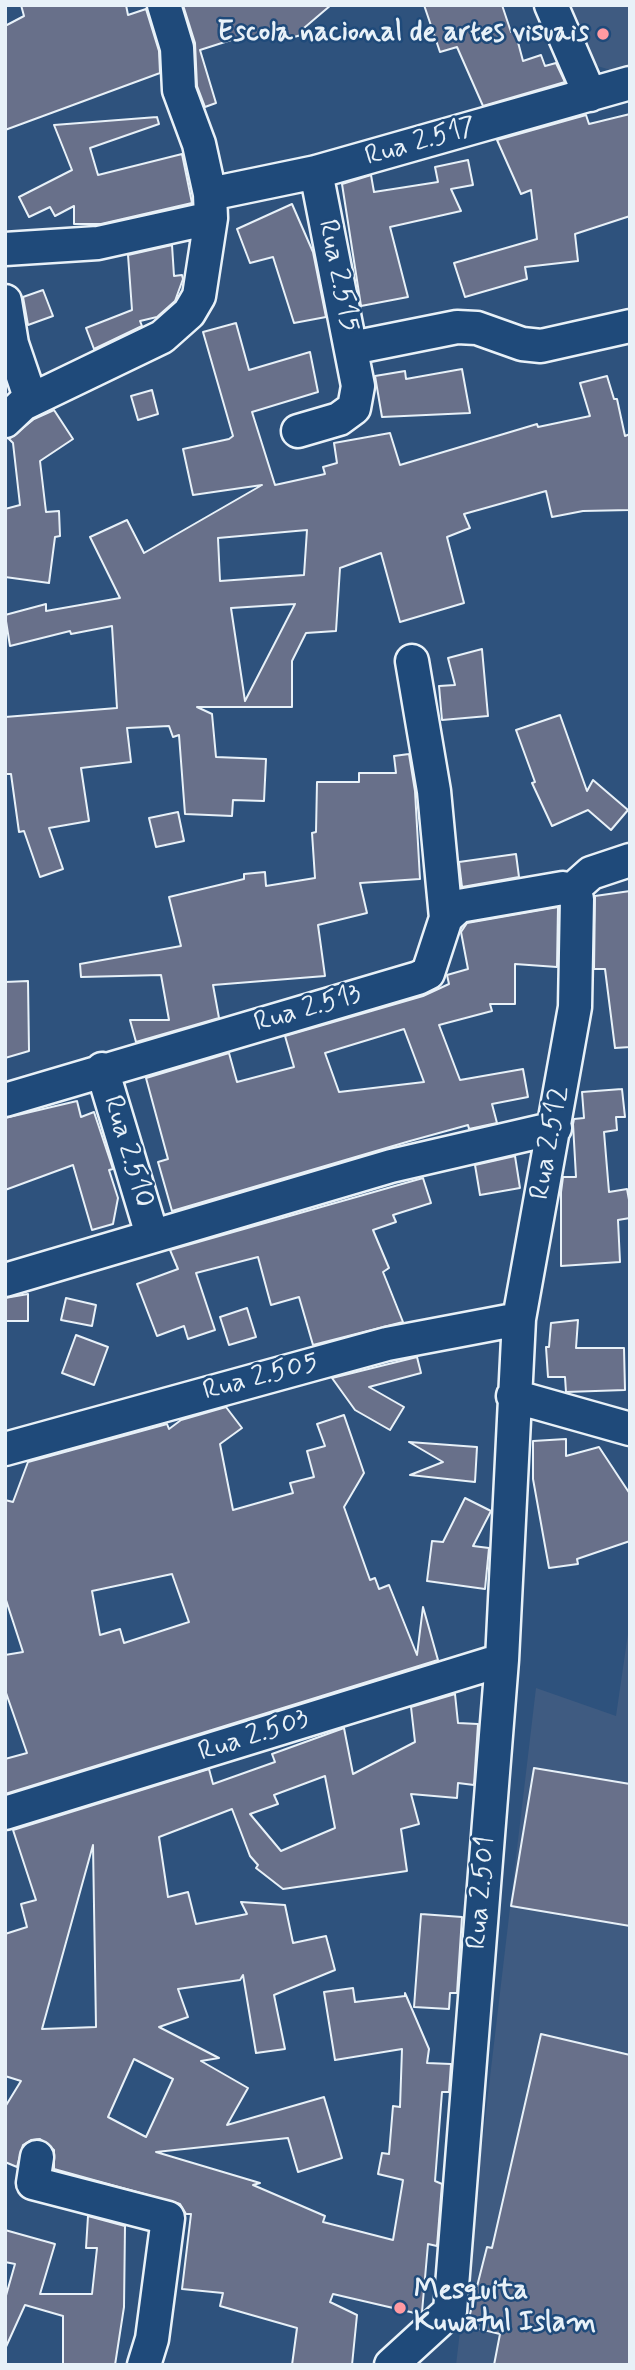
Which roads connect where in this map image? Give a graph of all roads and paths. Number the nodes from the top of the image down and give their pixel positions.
1 (164, 5) edge
2 (551, 5) edge
3 (630, 83) edge
4 (590, 95) junction
5 (316, 172) junction
6 (211, 206) junction
7 (5, 249) edge
8 (5, 301) edge
9 (630, 326) edge
10 (352, 348) junction
11 (31, 400) junction
12 (5, 421) edge
13 (298, 431) dead end
14 (412, 661) dead end
15 (630, 860) edge
16 (572, 890) junction
17 (446, 918) junction
18 (102, 1069) junction
19 (5, 1100) edge
20 (555, 1128) junction
21 (152, 1235) junction
22 (5, 1280) edge
23 (519, 1319) junction
24 (513, 1396) junction
25 (630, 1429) edge
26 (5, 1450) edge
27 (502, 1660) junction
28 (5, 1813) edge
29 (37, 2157) dead end
30 (144, 2365) edge
31 (391, 2365) edge

1 - 6 street
2 - 4 street
3 - 4 street, Rua 2.517
4 - 5 street, Rua 2.517
5 - 6 street, Rua 2.517
5 - 10 street, Rua 2.515
6 - 7 street, Rua 2.517
6 - 11 street
8 - 11 street
9 - 10 street, Rua 2.515
10 - 13 street
11 - 12 street
14 - 17 street
15 - 16 street
16 - 17 street
16 - 20 street, Rua 2.512
17 - 18 street, Rua 2.513
18 - 19 street, Rua 2.513
18 - 21 street, Rua 2.510
20 - 21 street
20 - 23 street, Rua 2.512
21 - 22 street
23 - 24 street, Rua 2.512
23 - 26 street, Rua 2.505
24 - 25 street
24 - 27 street, Rua 2.501
27 - 28 street, Rua 2.503
27 - 31 street, Rua 2.501
29 - 30 street

